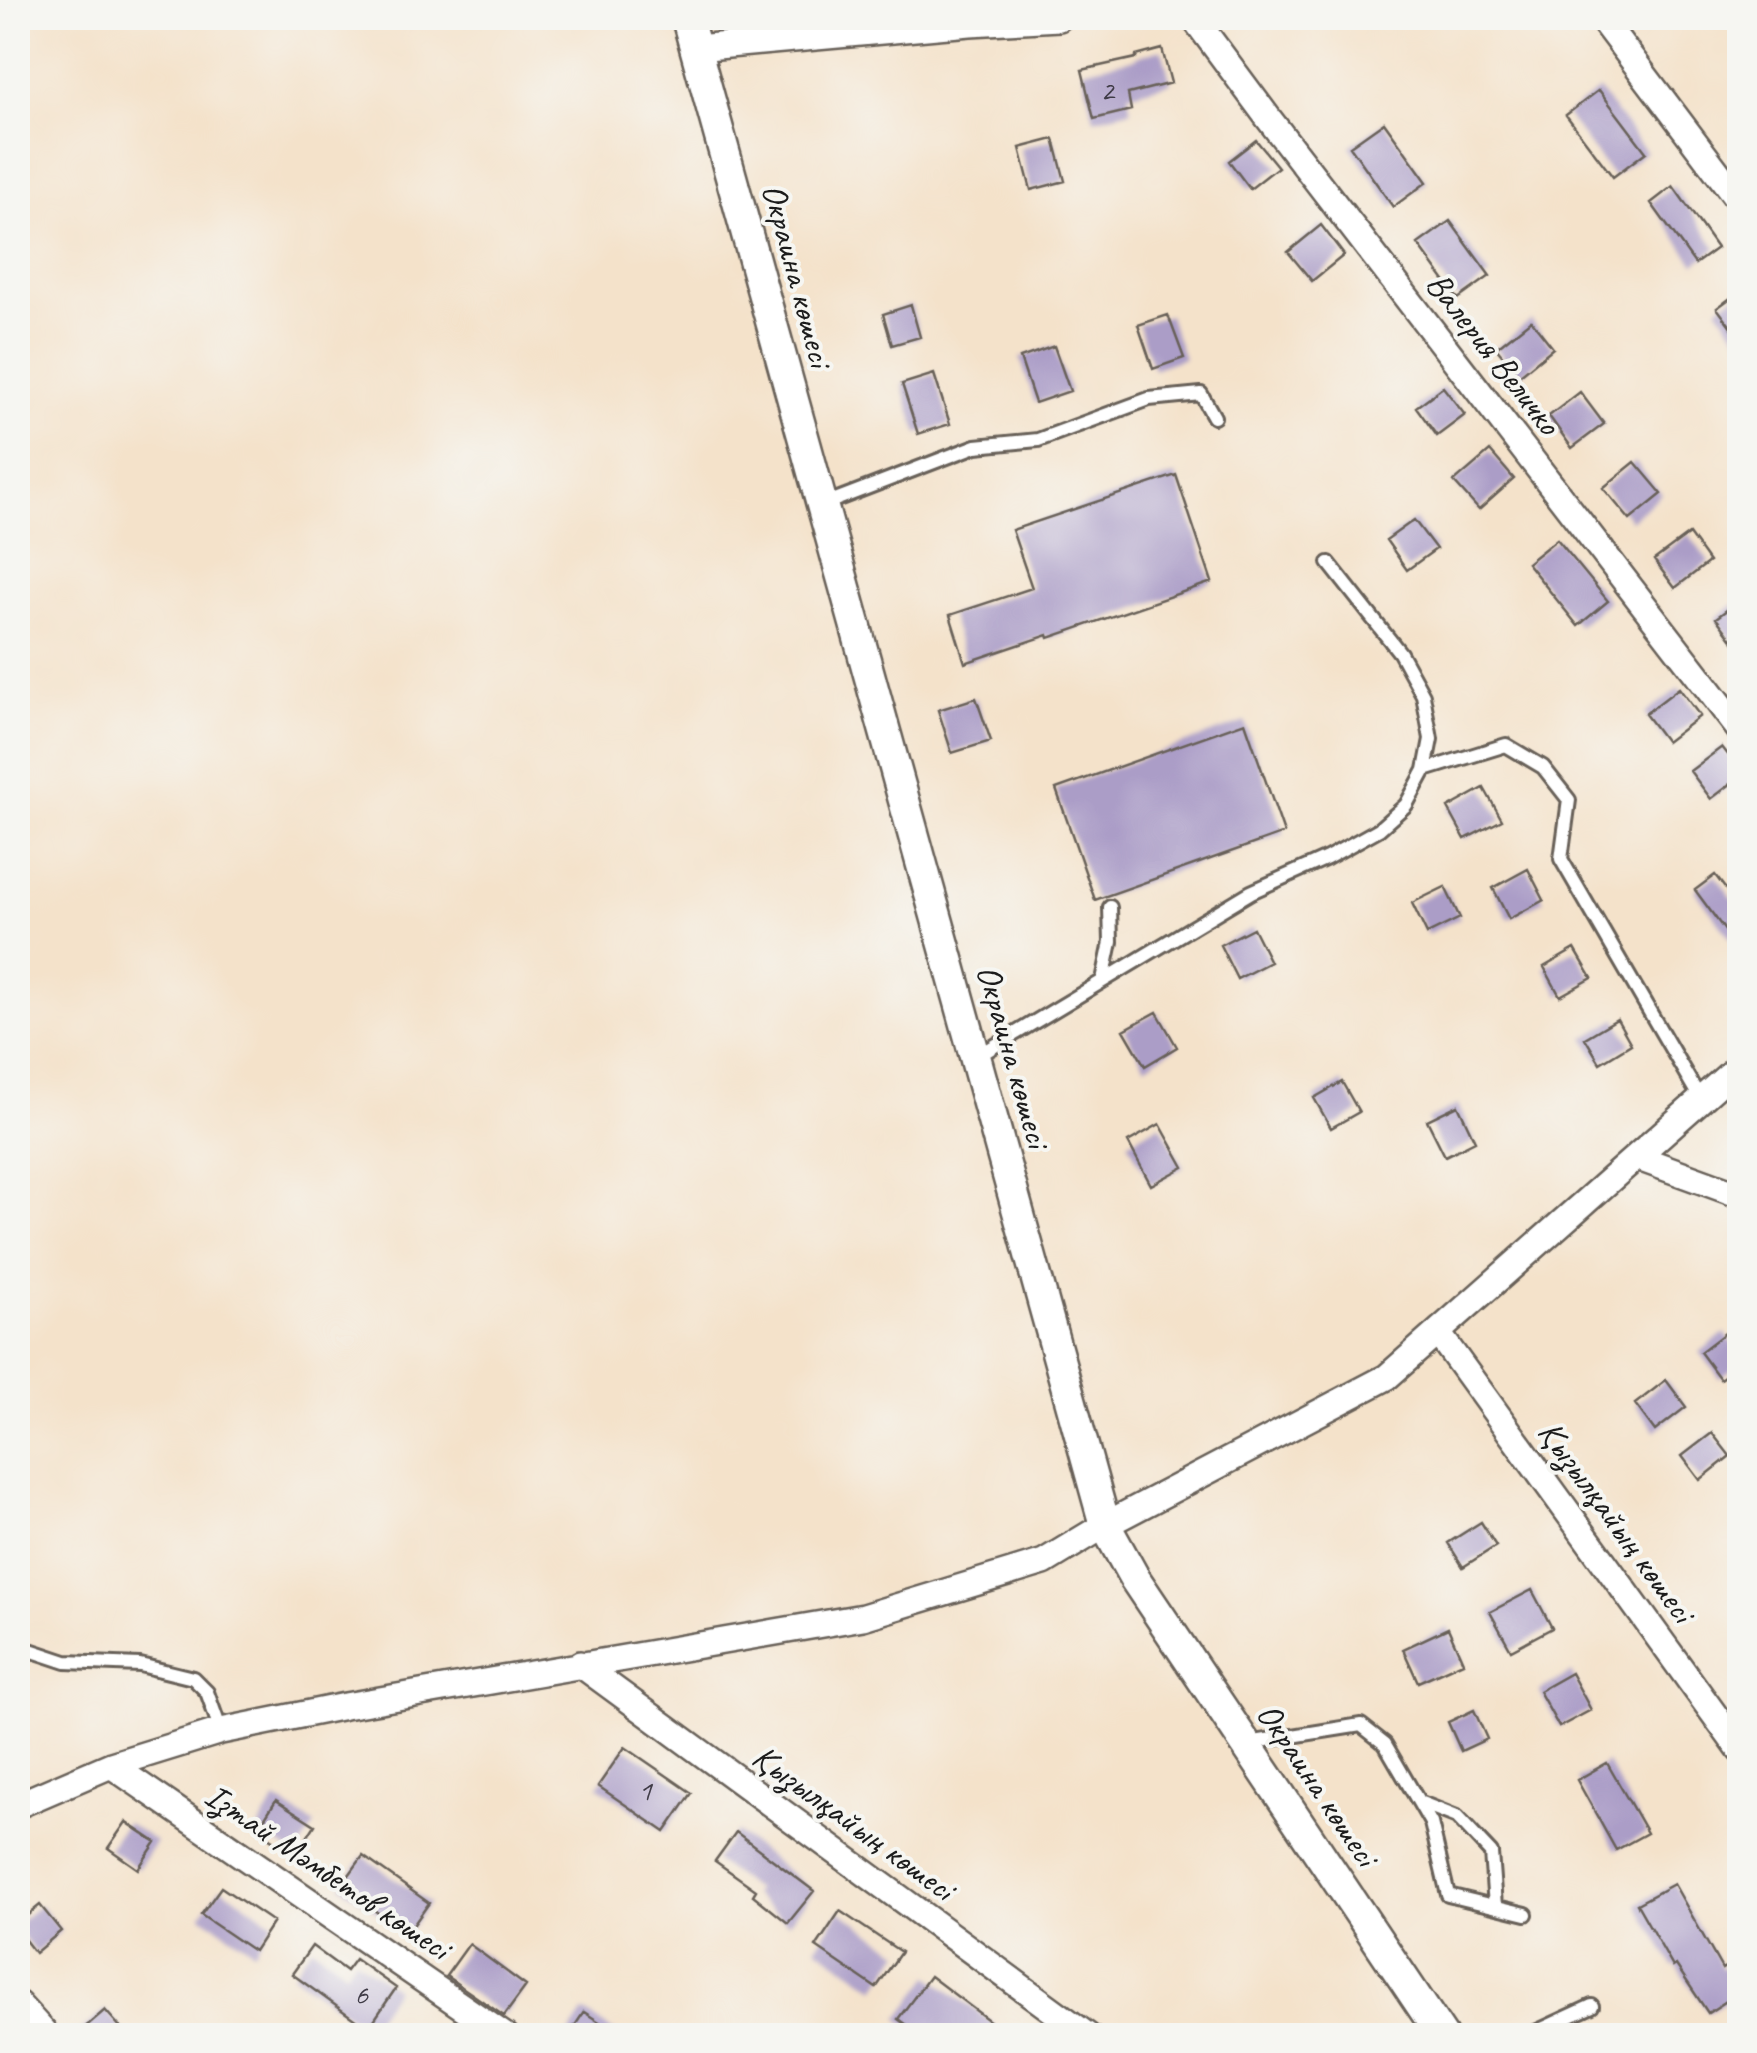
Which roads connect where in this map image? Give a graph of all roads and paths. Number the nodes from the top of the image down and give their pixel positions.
1 (687, 18) edge
2 (1059, 18) edge
3 (1194, 18) edge
4 (1600, 18) edge
5 (971, 20) edge
6 (696, 48) junction
7 (1740, 202) edge
8 (1214, 417) dead end
9 (822, 505) junction
10 (1329, 564) dead end
11 (1740, 730) edge
12 (1424, 770) junction
13 (1110, 908) dead end
14 (1103, 980) junction
15 (976, 1058) junction
16 (1740, 1065) edge
17 (1701, 1100) junction
18 (1636, 1156) junction
19 (1740, 1192) edge
20 (1438, 1333) junction
21 (1105, 1526) junction
22 (18, 1646) edge
23 (580, 1664) junction
24 (220, 1731) junction
25 (1246, 1743) junction
26 (1740, 1750) edge
27 (111, 1765) junction
28 (1420, 1802) junction
29 (18, 1805) edge
30 (1495, 1906) junction
31 (1526, 1914) dead end
32 (18, 2004) edge
33 (1592, 2006) dead end
34 (48, 2036) edge
35 (505, 2036) edge
36 (1088, 2036) edge
37 (1442, 2036) edge
38 (1527, 2036) edge

1 - 6 street, Окраина көшесі
2 - 5 street
3 - 11 street, Валерия Величко
4 - 7 street
5 - 6 street
6 - 9 street, Окраина көшесі
8 - 9 lane
9 - 15 street, Окраина көшесі
10 - 12 lane
12 - 14 lane
12 - 17 lane
13 - 14 lane
14 - 15 lane
15 - 21 street, Окраина көшесі
16 - 17 street
17 - 18 street
18 - 19 street
18 - 20 street
20 - 21 street
20 - 26 street, Қызылқайың көшесі
21 - 23 street
21 - 25 street, Окраина көшесі
22 - 24 lane
23 - 24 street
23 - 36 street, Қызылқайың көшесі
24 - 27 street
25 - 28 lane
25 - 37 street, Окраина көшесі
27 - 29 street
27 - 35 street, Ізтай Мәмбетов көшесі
28 - 30 lane
28 - 30 lane
30 - 31 lane
32 - 34 street
33 - 38 lane

